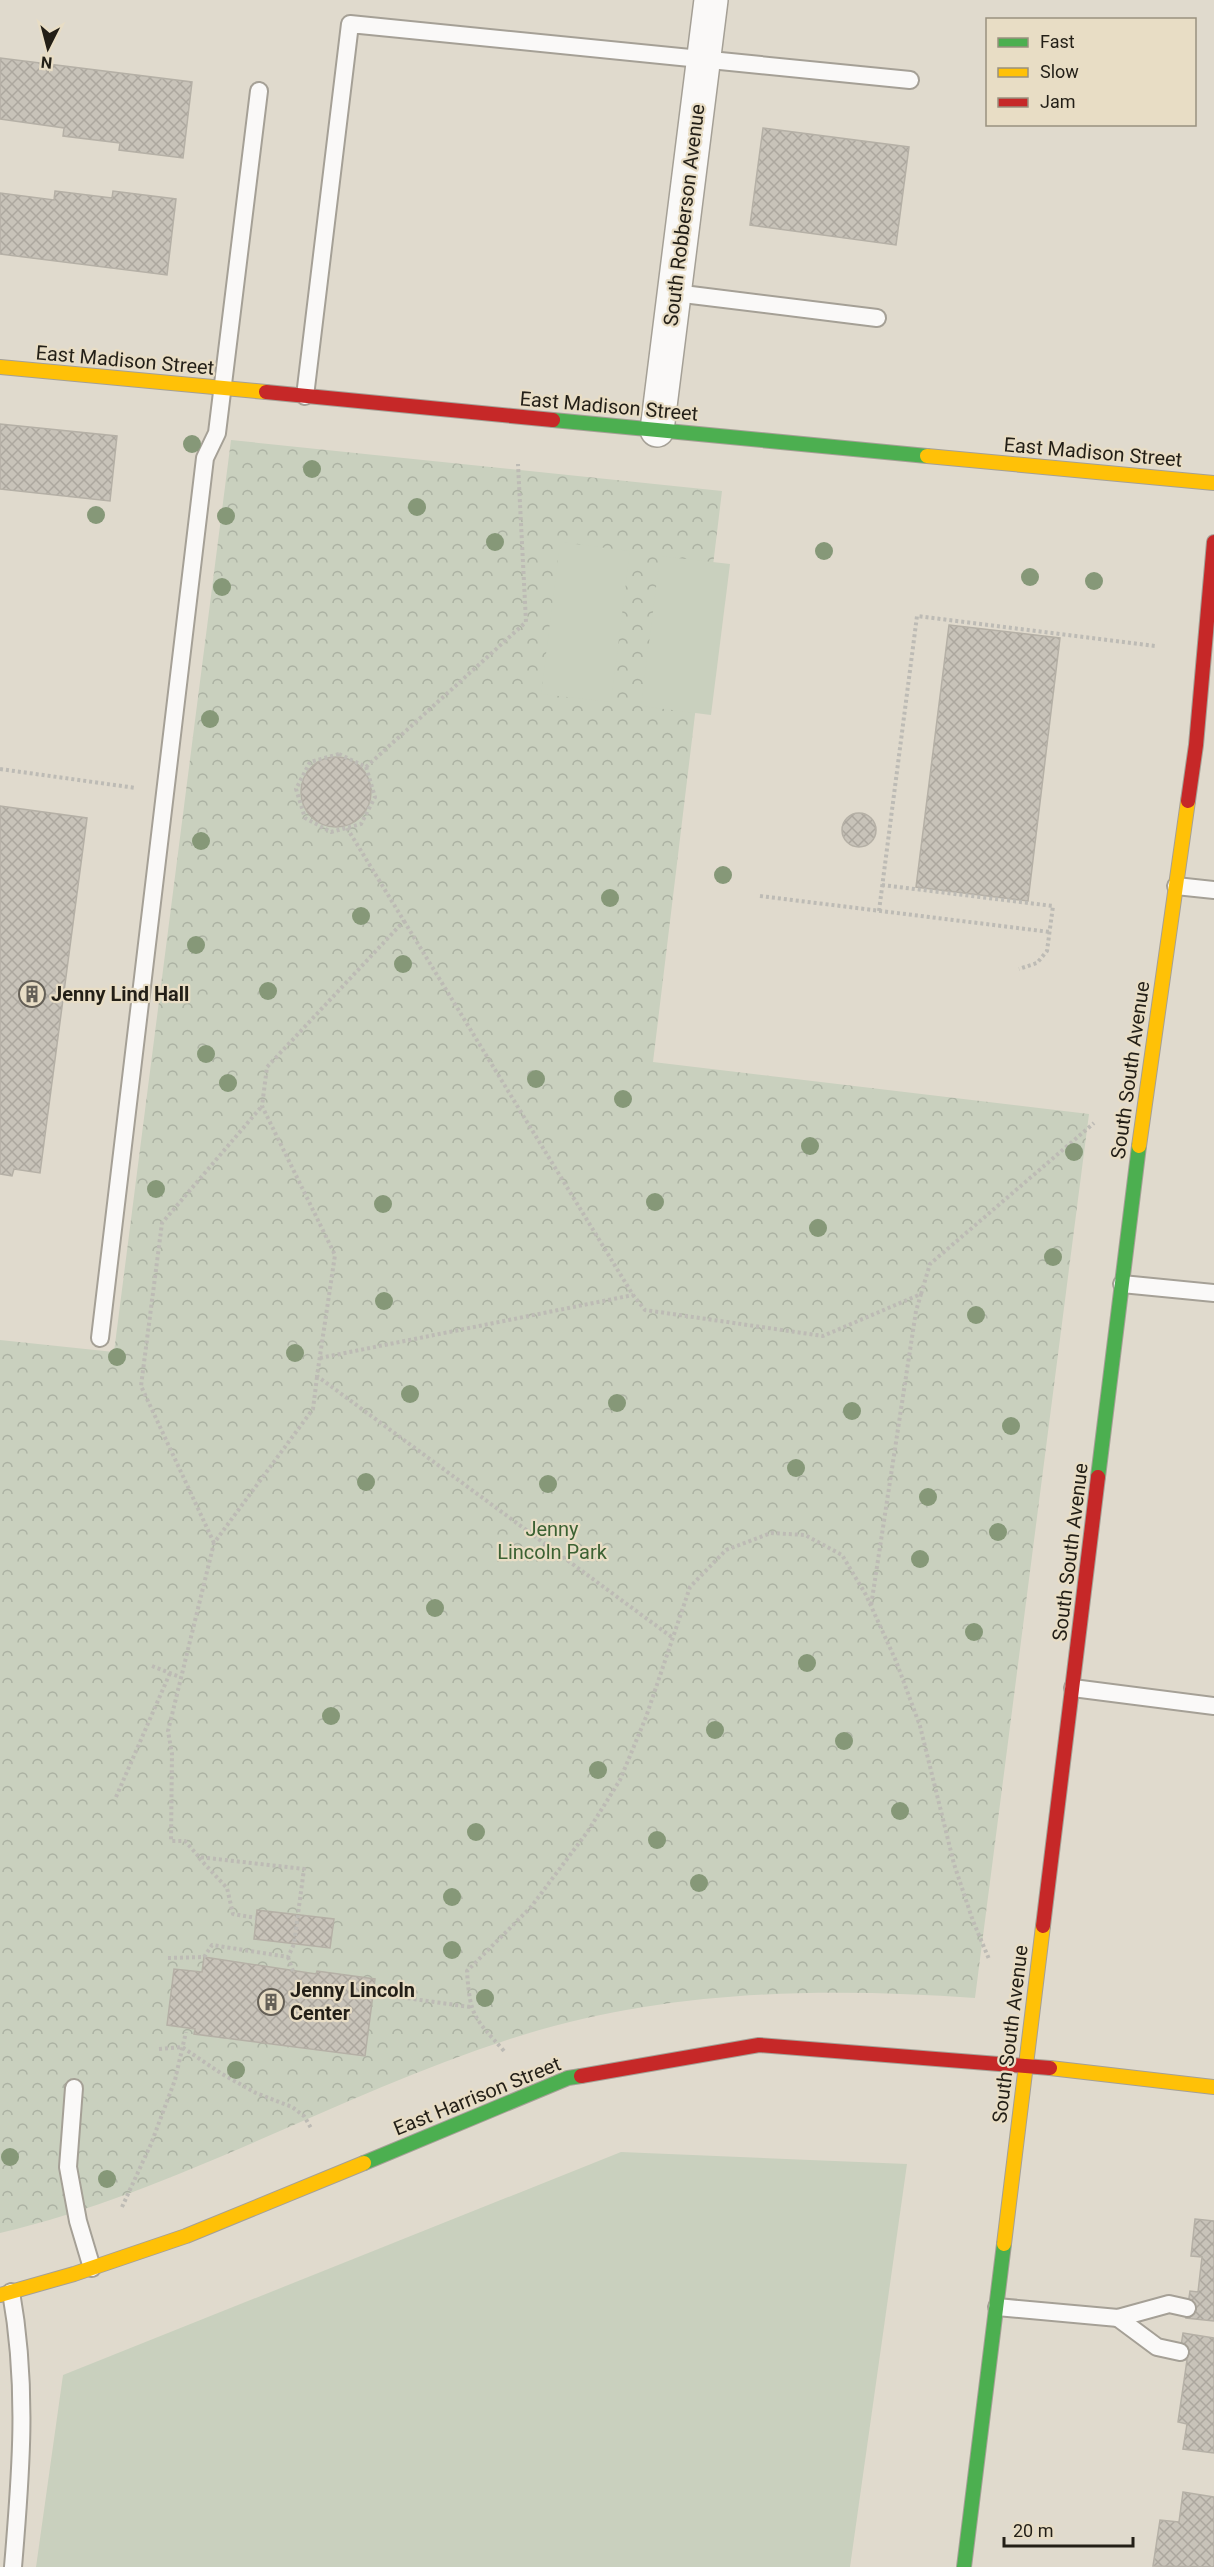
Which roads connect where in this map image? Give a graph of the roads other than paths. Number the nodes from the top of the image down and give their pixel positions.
1 (711, 0) edge
2 (704, 58) junction
3 (910, 80) dead end
4 (259, 91) dead end
5 (675, 293) junction
6 (877, 318) dead end
7 (0, 367) edge
8 (223, 389) junction
9 (305, 396) junction
10 (657, 430) junction
11 (1214, 483) edge
12 (1214, 542) edge
13 (1197, 744) junction
14 (1214, 747) edge
15 (1176, 886) junction
16 (1214, 890) edge
17 (1122, 1284) junction
18 (1214, 1293) edge
19 (100, 1338) dead end
20 (1072, 1688) junction
21 (1214, 1706) edge
22 (1027, 2065) junction
23 (1214, 2087) edge
24 (74, 2088) dead end
25 (92, 2268) junction
26 (5, 2294) edge
27 (996, 2307) junction
28 (1187, 2308) dead end
29 (1118, 2318) junction
30 (1180, 2352) dead end
31 (13, 2567) edge
32 (964, 2567) edge

1 - 2 street, South Robberson Avenue
2 - 3 lane
2 - 5 street, South Robberson Avenue
2 - 9 lane
4 - 8 lane
5 - 6 lane
5 - 10 street, South Robberson Avenue
7 - 8 street, East Madison Street
8 - 9 street, East Madison Street
8 - 19 lane
9 - 10 street, East Madison Street
10 - 11 street, East Madison Street
12 - 13 street, South South Avenue
13 - 14 lane
13 - 15 street, South South Avenue
15 - 16 lane
15 - 17 street, South South Avenue
17 - 18 lane
17 - 20 street, South South Avenue
20 - 21 lane
20 - 22 street, South South Avenue
22 - 23 street, East Harrison Street
22 - 25 street, East Harrison Street
22 - 27 street, South South Avenue
24 - 25 lane
25 - 26 street, East Harrison Street
26 - 31 lane
27 - 29 lane
27 - 32 street, South South Avenue
28 - 29 lane
29 - 30 lane

